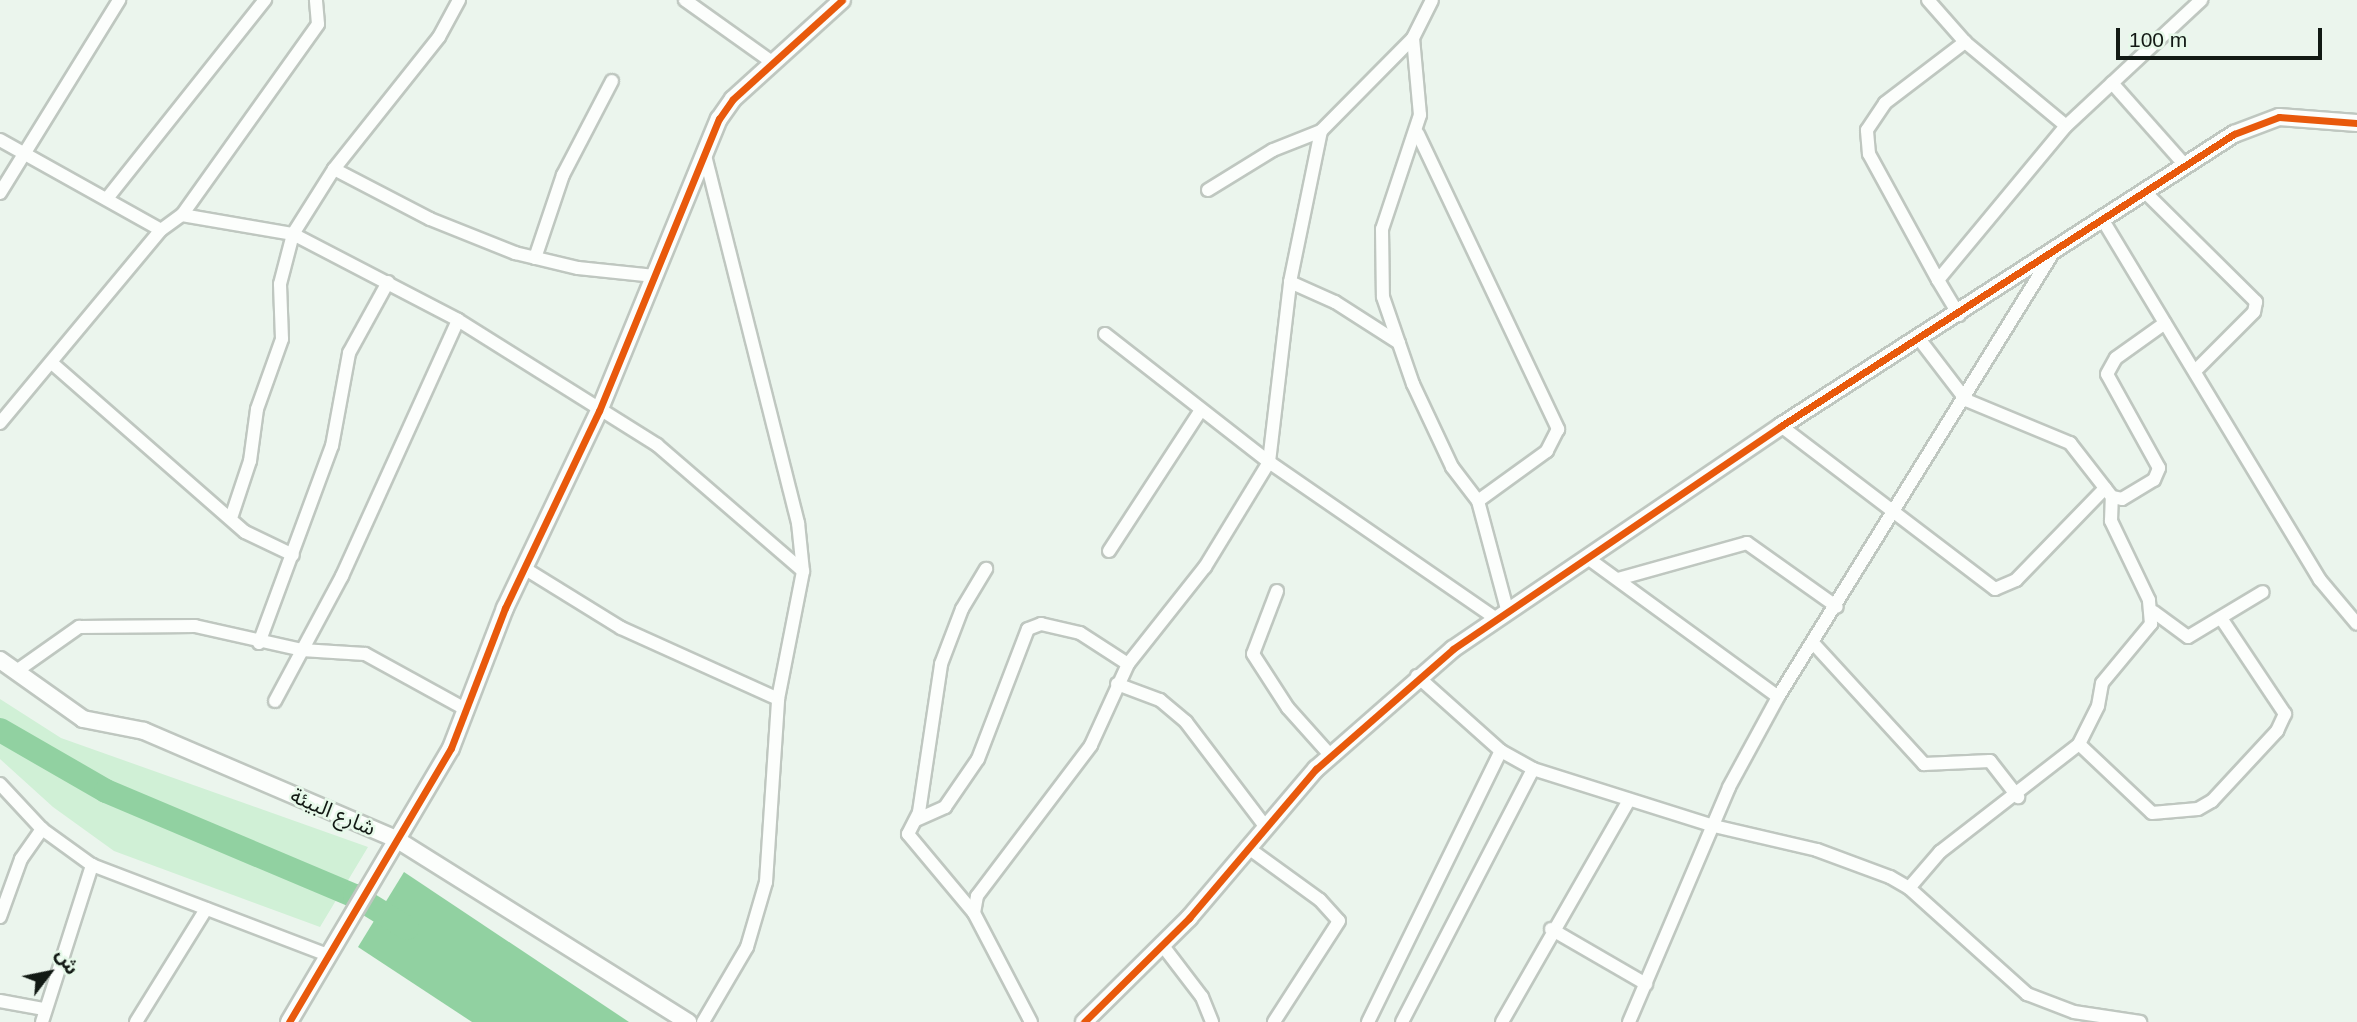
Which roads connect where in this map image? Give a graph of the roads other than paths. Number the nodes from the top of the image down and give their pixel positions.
1 (119, 0) edge
2 (265, 0) edge
3 (316, 0) edge
4 (459, 0) edge
5 (685, 0) edge
6 (842, 0) edge
7 (1432, 0) edge
8 (1928, 0) edge
9 (2201, 0) edge
10 (1413, 38) junction
11 (1965, 41) junction
12 (772, 61) junction
13 (612, 81) dead end
14 (2112, 83) junction
15 (2357, 123) edge
16 (2066, 126) junction
17 (1321, 131) junction
18 (1418, 134) junction
19 (0, 140) edge
20 (704, 152) junction
21 (25, 153) junction
22 (2184, 164) junction
23 (334, 169) junction
24 (1208, 190) dead end
25 (0, 193) edge
26 (2146, 193) junction
27 (109, 196) junction
28 (182, 215) junction
29 (2104, 222) junction
30 (162, 230) junction
31 (293, 234) junction
32 (2051, 256) junction
33 (535, 258) junction
34 (655, 276) junction
35 (1938, 280) junction
36 (388, 282) junction
37 (1290, 282) junction
38 (1959, 315) junction
39 (457, 320) junction
40 (2165, 323) junction
41 (1105, 334) dead end
42 (1920, 340) junction
43 (1399, 343) junction
44 (53, 364) junction
45 (2195, 371) junction
46 (1966, 400) junction
47 (5, 410) edge
48 (1202, 410) junction
49 (598, 411) junction
50 (0, 423) edge
51 (1781, 426) junction
52 (1269, 463) junction
53 (2109, 492) junction
54 (1478, 501) junction
55 (1896, 510) junction
56 (232, 515) junction
57 (1109, 551) dead end
58 (293, 555) junction
59 (1589, 559) junction
60 (524, 568) junction
61 (986, 569) dead end
62 (803, 571) junction
63 (1618, 579) junction
64 (1277, 591) dead end
65 (2263, 592) dead end
66 (1837, 607) junction
67 (2154, 612) junction
68 (1503, 616) junction
69 (2221, 618) junction
70 (2357, 624) edge
71 (259, 643) junction
72 (1814, 644) junction
73 (302, 650) junction
74 (0, 660) edge
75 (1128, 664) junction
76 (18, 670) junction
77 (1416, 676) junction
78 (1117, 684) junction
79 (1778, 697) junction
80 (778, 699) junction
81 (275, 701) dead end
82 (465, 709) junction
83 (2079, 744) junction
84 (1501, 751) junction
85 (1331, 756) junction
86 (1533, 769) junction
87 (0, 784) edge
88 (2018, 797) junction
89 (1629, 800) junction
90 (916, 820) junction
91 (1265, 825) junction
92 (1714, 825) junction
93 (42, 830) junction
94 (396, 839) junction
95 (1247, 847) junction
96 (92, 865) junction
97 (1909, 888) junction
98 (206, 909) junction
99 (974, 913) junction
100 (0, 917) edge
101 (1551, 929) junction
102 (1163, 946) junction
103 (325, 954) junction
104 (1646, 984) junction
105 (0, 1001) edge
106 (43, 1016) edge
107 (136, 1022) edge
108 (289, 1022) edge
109 (688, 1022) edge
110 (703, 1022) edge
111 (1031, 1022) edge
112 (1084, 1022) edge
113 (1212, 1022) edge
114 (1274, 1022) edge
115 (1368, 1022) edge
116 (1402, 1022) edge
117 (1502, 1022) edge
118 (1629, 1022) edge
119 (2140, 1022) edge

1 - 21 street
2 - 27 street
3 - 28 street
4 - 23 street
5 - 12 street
6 - 12 street
7 - 10 street
8 - 11 street
9 - 14 street
10 - 17 street
10 - 18 street
11 - 16 street
11 - 35 street
12 - 20 street
13 - 33 street
14 - 16 street
14 - 22 street
15 - 22 street
16 - 35 street
17 - 24 street
17 - 37 street
18 - 43 street
18 - 54 street
19 - 21 street
20 - 34 street
20 - 62 street
21 - 25 street
21 - 27 street
22 - 26 street
23 - 31 street
23 - 33 street
26 - 29 street
26 - 45 street
27 - 30 street
28 - 30 street
28 - 31 street
29 - 32 street
29 - 40 street
30 - 44 street
31 - 36 street
31 - 56 street
32 - 38 street
32 - 46 street
33 - 34 street
34 - 49 street
35 - 38 street
36 - 39 street
36 - 58 street
37 - 43 street
37 - 52 street
38 - 42 street
39 - 49 street
39 - 73 street
40 - 45 street
40 - 53 street
41 - 48 street
42 - 46 street
42 - 51 street
43 - 54 street
44 - 47 street
44 - 56 street
45 - 70 street
46 - 53 street
46 - 55 street
47 - 50 street
48 - 52 street
48 - 57 street
49 - 60 street
49 - 62 street
51 - 55 street
51 - 59 street
52 - 68 street
52 - 75 street
53 - 55 street
53 - 67 street
54 - 68 street
55 - 66 street
56 - 58 street
58 - 71 street
59 - 63 street
59 - 68 street
60 - 80 street
60 - 82 street
61 - 90 street
62 - 80 street
63 - 66 street
63 - 79 street
64 - 85 street
65 - 69 street
66 - 72 street
67 - 69 street
67 - 83 street
68 - 77 street
69 - 83 street
71 - 73 street
71 - 76 street
72 - 79 street
72 - 88 street
73 - 81 street
73 - 82 street
74 - 76 street, شارع البيئة
75 - 78 street
75 - 90 street
76 - 94 street, شارع البيئة
77 - 84 street
77 - 85 street
78 - 91 street
78 - 99 street
79 - 92 street
80 - 110 street
82 - 94 street
83 - 88 street
84 - 86 street
84 - 115 street
85 - 91 street
86 - 89 street
86 - 116 street
87 - 93 street
88 - 97 street
89 - 92 street
89 - 101 street
90 - 99 street
91 - 95 street
92 - 97 street
92 - 104 street
93 - 96 street
93 - 100 street
94 - 103 street
94 - 109 street, شارع البيئة
95 - 102 street
95 - 114 street
96 - 98 street
96 - 106 street
97 - 119 street
98 - 103 street
98 - 107 street
99 - 111 street
101 - 104 street
101 - 117 street
102 - 112 street
102 - 113 street
103 - 108 street
104 - 118 street
105 - 106 street

